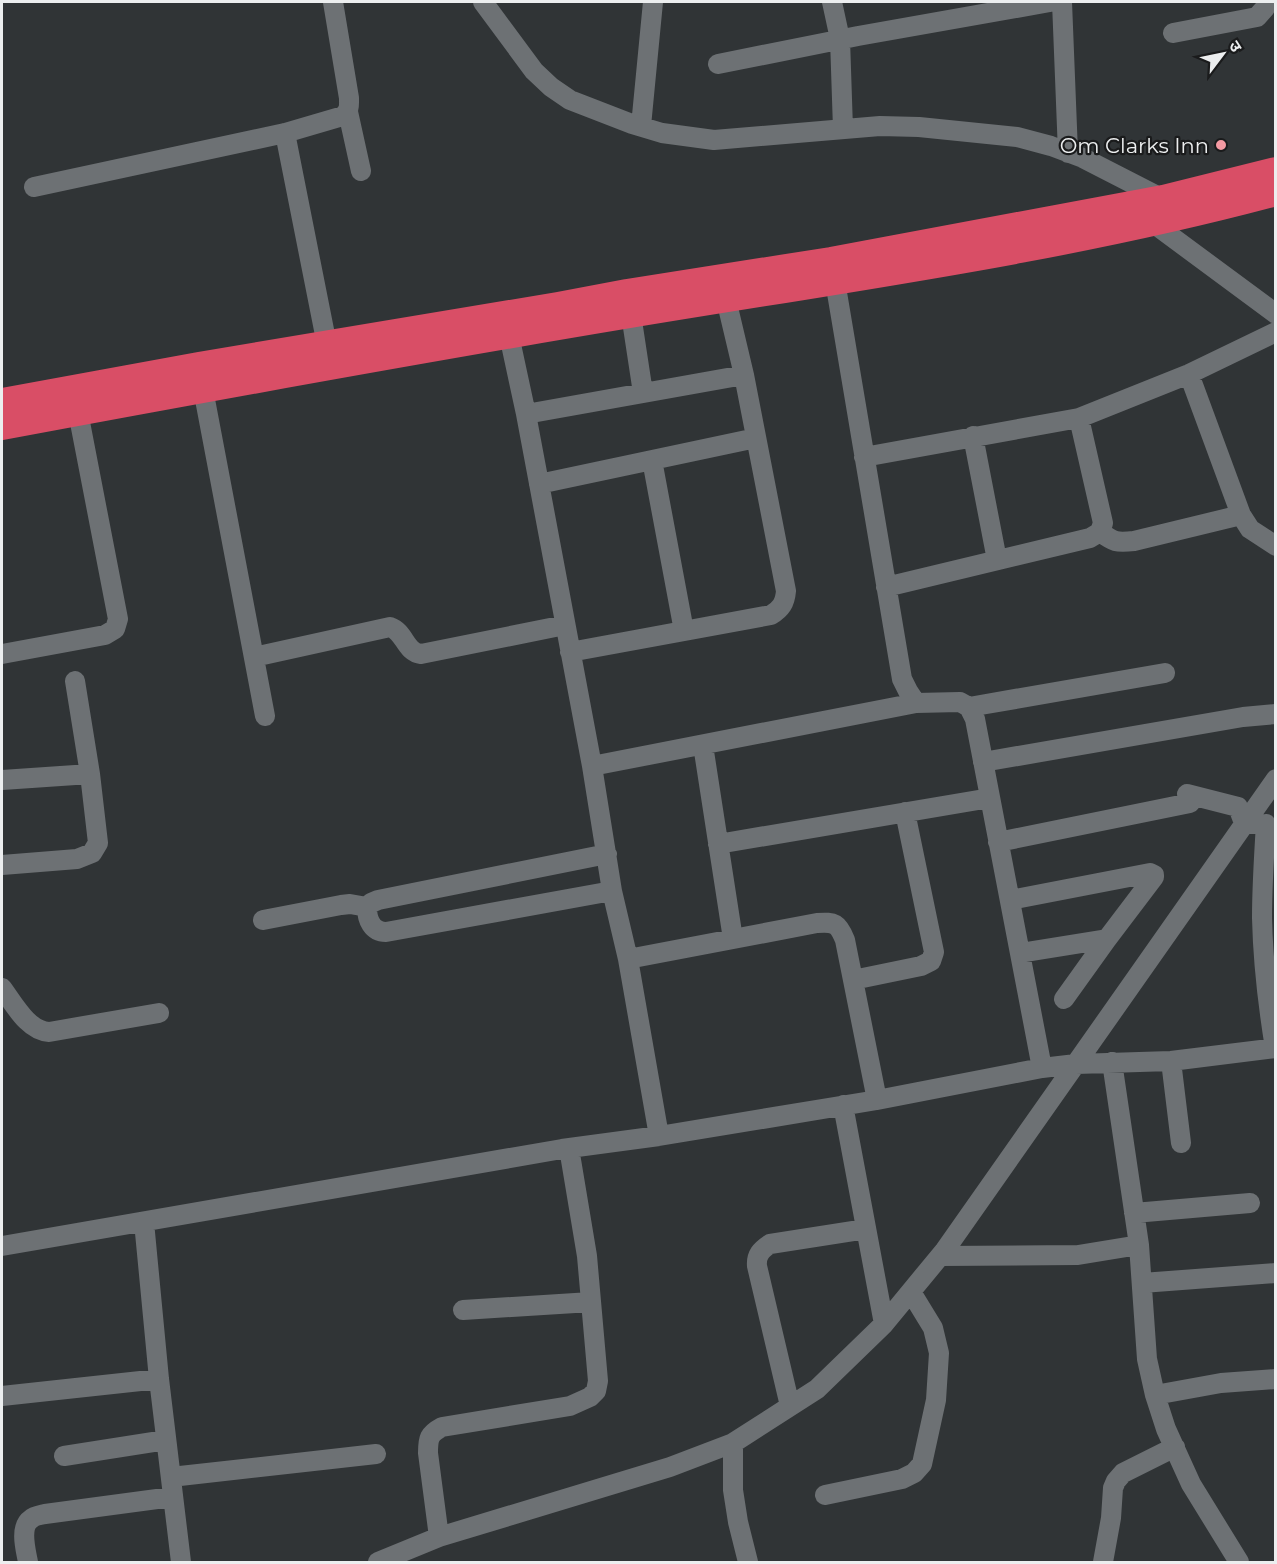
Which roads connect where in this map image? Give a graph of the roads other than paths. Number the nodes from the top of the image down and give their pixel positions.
1 (333, 2) edge
2 (483, 2) edge
3 (653, 2) edge
4 (832, 2) edge
5 (1050, 2) edge
6 (1062, 2) edge
7 (1267, 2) edge
8 (1173, 33) dead end
9 (840, 39) junction
10 (718, 64) dead end
11 (348, 112) junction
12 (641, 126) junction
13 (843, 129) junction
14 (285, 133) junction
15 (1068, 153) junction
16 (361, 171) dead end
17 (1275, 171) edge
18 (34, 187) dead end
19 (1275, 192) edge
20 (1158, 211) junction
21 (835, 281) junction
22 (726, 299) junction
23 (631, 314) junction
24 (1275, 314) edge
25 (1275, 332) edge
26 (509, 335) junction
27 (327, 345) junction
28 (1189, 374) junction
29 (744, 375) junction
30 (203, 389) junction
31 (643, 393) junction
32 (2, 402) edge
33 (78, 412) junction
34 (526, 414) junction
35 (1079, 418) junction
36 (2, 426) edge
37 (973, 436) junction
38 (756, 438) junction
39 (864, 457) junction
40 (652, 460) junction
41 (539, 484) junction
42 (1241, 515) junction
43 (1100, 532) junction
44 (1275, 546) edge
45 (997, 560) junction
46 (886, 587) junction
47 (566, 625) junction
48 (684, 631) junction
49 (570, 652) junction
50 (2, 654) edge
51 (254, 657) junction
52 (1165, 673) dead end
53 (75, 681) dead end
54 (916, 703) junction
55 (969, 707) junction
56 (1275, 714) edge
57 (265, 716) dead end
58 (703, 744) junction
59 (983, 762) junction
60 (592, 766) junction
61 (90, 774) junction
62 (1275, 779) edge
63 (2, 780) edge
64 (990, 798) junction
65 (905, 812) junction
66 (1244, 824) junction
67 (1270, 824) edge
68 (998, 842) junction
69 (718, 844) junction
70 (607, 854) junction
71 (2, 866) edge
72 (612, 891) junction
73 (1010, 900) junction
74 (367, 908) junction
75 (263, 920) dead end
76 (733, 939) junction
77 (1107, 939) junction
78 (1020, 953) junction
79 (628, 959) junction
80 (853, 980) junction
81 (2, 988) edge
82 (1064, 999) dead end
83 (159, 1013) dead end
84 (1275, 1048) edge
85 (1171, 1061) junction
86 (1112, 1062) junction
87 (1076, 1064) junction
88 (1042, 1068) junction
89 (877, 1100) junction
90 (843, 1105) junction
91 (659, 1136) junction
92 (1181, 1143) dead end
93 (569, 1148) junction
94 (1250, 1203) dead end
95 (1134, 1213) junction
96 (144, 1222) junction
97 (866, 1229) junction
98 (1139, 1245) junction
99 (2, 1246) edge
100 (940, 1256) junction
101 (1275, 1273) edge
102 (1142, 1283) junction
103 (911, 1292) junction
104 (591, 1302) junction
105 (463, 1310) dead end
106 (884, 1324) junction
107 (159, 1379) junction
108 (1275, 1379) edge
109 (1155, 1395) junction
110 (2, 1396) edge
111 (790, 1406) junction
112 (166, 1440) junction
113 (733, 1443) junction
114 (1174, 1447) junction
115 (376, 1454) dead end
116 (64, 1456) dead end
117 (171, 1477) junction
118 (825, 1495) dead end
119 (172, 1497) junction
120 (439, 1537) junction
121 (28, 1563) edge
122 (181, 1563) edge
123 (378, 1563) edge
124 (748, 1563) edge
125 (1103, 1563) edge
126 (1239, 1563) edge

1 - 11 street
2 - 12 street
3 - 12 street
4 - 9 street
5 - 9 street
6 - 15 street
7 - 8 street
9 - 10 street
9 - 13 street
11 - 14 street
11 - 16 street
12 - 13 street
13 - 15 street
14 - 18 street
14 - 27 street
15 - 20 street
17 - 20 highway
19 - 20 highway
20 - 21 highway
20 - 24 street
20 - 27 highway
21 - 22 highway
21 - 39 street
22 - 23 highway
22 - 29 street
23 - 26 highway
23 - 31 street
25 - 28 street
26 - 30 highway
26 - 34 street
27 - 32 highway
28 - 35 street
28 - 42 street
29 - 31 street
29 - 38 street
30 - 33 highway
30 - 51 street
31 - 34 street
33 - 36 highway
33 - 50 street
34 - 41 street
35 - 37 street
35 - 43 street
37 - 39 street
37 - 45 street
38 - 40 street
38 - 48 street
39 - 46 street
40 - 41 street
40 - 48 street
41 - 47 street
42 - 43 street
42 - 44 street
43 - 45 street
45 - 46 street
46 - 54 street
47 - 49 street
47 - 51 street
48 - 49 street
49 - 60 street
51 - 57 street
52 - 55 street
53 - 61 street
54 - 55 street
54 - 58 street
55 - 59 street
56 - 59 street
58 - 60 street
58 - 69 street
59 - 64 street
60 - 70 street
61 - 63 street
61 - 71 street
62 - 66 street
64 - 65 street
64 - 68 street
65 - 69 street
65 - 80 street
66 - 67 street
66 - 68 street
66 - 87 street
67 - 84 street
68 - 73 street
69 - 76 street
70 - 72 street
70 - 74 street
72 - 74 street
72 - 79 street
73 - 77 street
73 - 78 street
74 - 75 street
76 - 79 street
76 - 80 street
77 - 78 street
77 - 82 street
78 - 88 street
79 - 91 street
80 - 89 street
81 - 83 street
84 - 85 street
85 - 86 street
85 - 92 street
86 - 87 street
86 - 95 street
87 - 88 street
87 - 100 street
88 - 89 street
89 - 90 street
90 - 91 street
90 - 97 street
91 - 93 street
93 - 96 street
93 - 104 street
94 - 95 street
95 - 98 street
96 - 99 street
96 - 107 street
97 - 106 street
97 - 111 street
98 - 100 street
98 - 102 street
100 - 103 street
101 - 102 street
102 - 109 street
103 - 106 street
103 - 118 street
104 - 105 street
104 - 120 street
106 - 111 street
107 - 110 street
107 - 112 street
108 - 109 street
109 - 114 street
111 - 113 street
112 - 116 street
112 - 117 street
113 - 120 street
113 - 124 street
114 - 125 street
114 - 126 street
115 - 117 street
117 - 119 street
119 - 121 street
119 - 122 street
120 - 123 street

